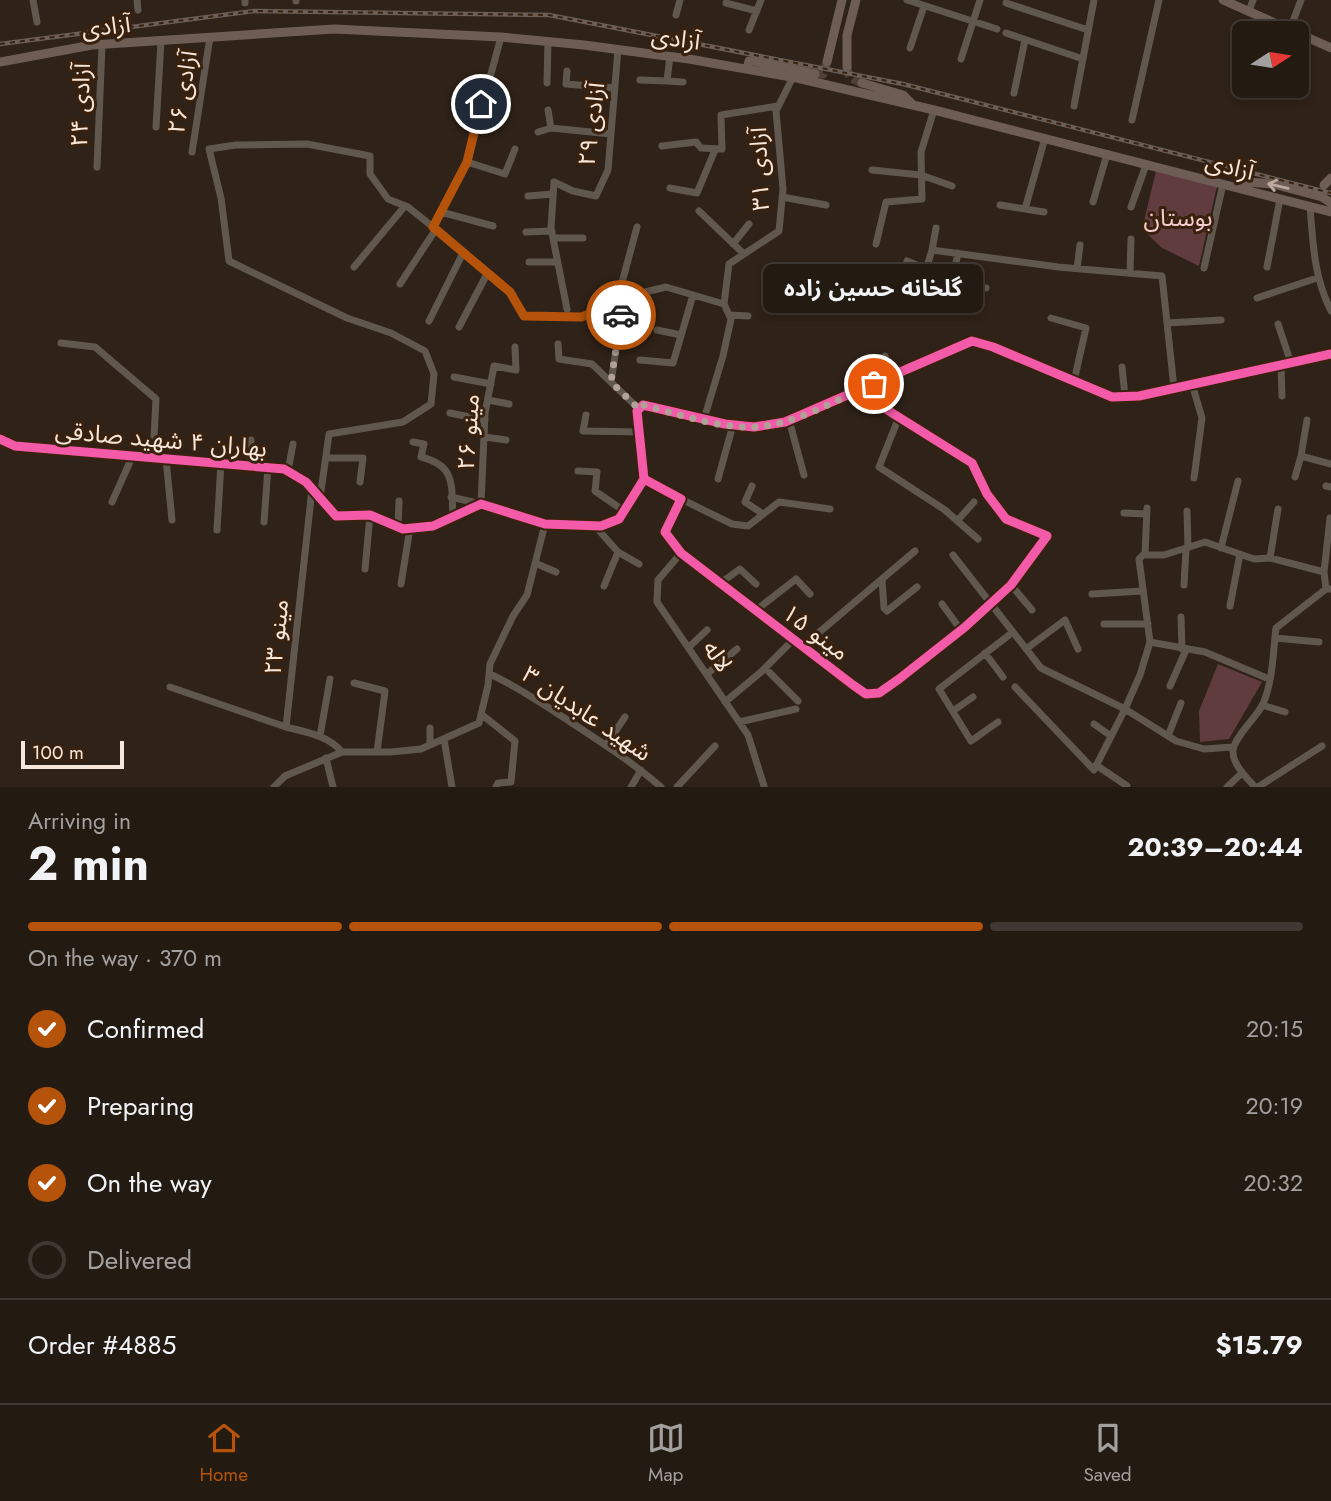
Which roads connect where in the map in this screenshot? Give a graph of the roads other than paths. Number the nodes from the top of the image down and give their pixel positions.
1 (33, 0) edge
2 (136, 0) edge
3 (680, 0) edge
4 (761, 0) edge
5 (842, 0) edge
6 (856, 0) edge
7 (936, 0) edge
8 (980, 0) edge
9 (1094, 0) edge
10 (1159, 0) edge
11 (1223, 0) edge
12 (1253, 0) edge
13 (1301, 0) edge
14 (913, 1) edge
15 (726, 3) dead end
16 (739, 3) edge
17 (1006, 3) dead end
18 (924, 6) junction
19 (934, 9) junction
20 (138, 10) dead end
21 (757, 11) junction
22 (1250, 11) junction
23 (676, 15) dead end
24 (1272, 21) edge
25 (1293, 21) edge
26 (37, 22) dead end
27 (973, 22) junction
28 (997, 29) dead end
29 (749, 30) dead end
30 (1088, 30) junction
31 (835, 33) junction
32 (1006, 33) dead end
33 (847, 36) junction
34 (210, 37) junction
35 (501, 37) junction
36 (1309, 38) edge
37 (1025, 40) junction
38 (161, 41) junction
39 (548, 41) junction
40 (102, 45) junction
41 (910, 48) dead end
42 (1331, 48) edge
43 (618, 50) junction
44 (670, 56) junction
45 (961, 59) dead end
46 (1083, 59) junction
47 (0, 62) edge
48 (827, 62) tunnel mouth
49 (847, 66) tunnel mouth
50 (747, 69) junction
51 (566, 71) dead end
52 (815, 74) dead end
53 (793, 78) junction
54 (640, 80) dead end
55 (667, 81) junction
56 (683, 82) dead end
57 (547, 83) dead end
58 (862, 83) tunnel mouth
59 (615, 88) junction
60 (1014, 93) dead end
61 (914, 105) junction
62 (778, 106) junction
63 (1074, 106) dead end
64 (548, 110) dead end
65 (934, 110) junction
66 (1132, 120) dead end
67 (156, 127) dead end
68 (551, 128) junction
69 (538, 132) dead end
70 (611, 134) junction
71 (1045, 138) junction
72 (662, 146) dead end
73 (515, 149) dead end
74 (715, 150) junction
75 (192, 152) dead end
76 (1107, 154) junction
77 (467, 162) junction
78 (1146, 164) junction
79 (97, 167) dead end
80 (872, 170) dead end
81 (921, 175) junction
82 (1223, 184) junction
83 (952, 186) dead end
84 (1235, 187) junction
85 (670, 188) dead end
86 (553, 194) junction
87 (528, 196) dead end
88 (782, 197) junction
89 (1280, 199) junction
90 (1093, 202) dead end
91 (1331, 203) edge
92 (405, 205) junction
93 (825, 205) dead end
94 (1000, 205) dead end
95 (1310, 206) junction
96 (1132, 207) dead end
97 (1025, 209) junction
98 (441, 212) junction
99 (699, 212) dead end
100 (1044, 212) dead end
101 (1331, 212) edge
102 (749, 224) dead end
103 (493, 226) dead end
104 (637, 227) dead end
105 (435, 228) junction
106 (936, 228) dead end
107 (526, 232) dead end
108 (552, 235) junction
109 (583, 238) dead end
110 (1131, 239) dead end
111 (733, 244) junction
112 (876, 244) dead end
113 (1080, 244) dead end
114 (932, 250) junction
115 (463, 253) junction
116 (958, 253) junction
117 (744, 254) junction
118 (907, 261) dead end
119 (530, 262) dead end
120 (557, 262) junction
121 (354, 267) dead end
122 (1267, 267) dead end
123 (1204, 268) dead end
124 (926, 269) junction
125 (1077, 269) junction
126 (1130, 273) junction
127 (487, 274) junction
128 (1317, 278) junction
129 (952, 283) junction
130 (400, 284) dead end
131 (986, 288) dead end
132 (693, 295) junction
133 (890, 296) dead end
134 (1257, 298) dead end
135 (620, 299) junction
136 (724, 304) junction
137 (947, 304) dead end
138 (567, 309) dead end
139 (1331, 312) edge
140 (748, 316) dead end
141 (730, 317) junction
142 (1051, 318) dead end
143 (1221, 320) dead end
144 (429, 321) dead end
145 (1167, 324) junction
146 (1278, 324) dead end
147 (459, 327) dead end
148 (657, 330) dead end
149 (681, 335) junction
150 (61, 343) dead end
151 (558, 344) dead end
152 (515, 347) dead end
153 (1331, 354) edge
154 (885, 356) dead end
155 (640, 360) dead end
156 (1291, 363) junction
157 (1281, 365) junction
158 (1122, 367) dead end
159 (890, 376) junction
160 (454, 377) dead end
161 (1074, 381) junction
162 (611, 382) junction
163 (491, 384) junction
164 (1192, 384) junction
165 (1174, 388) junction
166 (857, 391) junction
167 (1125, 396) junction
168 (1282, 396) dead end
169 (488, 400) junction
170 (509, 404) dead end
171 (639, 409) junction
172 (450, 413) dead end
173 (586, 415) dead end
174 (899, 417) junction
175 (704, 419) junction
176 (485, 420) junction
177 (789, 420) junction
178 (1307, 420) dead end
179 (733, 425) junction
180 (639, 432) junction
181 (485, 437) junction
182 (0, 439) edge
183 (251, 440) dead end
184 (506, 440) dead end
185 (413, 442) dead end
186 (293, 444) dead end
187 (132, 455) junction
188 (1301, 456) junction
189 (153, 457) junction
190 (326, 458) junction
191 (166, 459) junction
192 (221, 463) junction
193 (1331, 464) edge
194 (250, 466) junction
195 (268, 467) junction
196 (288, 471) junction
197 (578, 471) dead end
198 (804, 475) dead end
199 (1295, 477) dead end
200 (1194, 478) dead end
201 (644, 479) junction
202 (718, 479) dead end
203 (1238, 481) dead end
204 (360, 482) dead end
205 (752, 486) dead end
206 (312, 489) junction
207 (320, 498) junction
208 (452, 498) junction
209 (681, 499) junction
210 (399, 501) dead end
211 (112, 502) dead end
212 (974, 502) dead end
213 (481, 504) junction
214 (830, 509) dead end
215 (1278, 509) dead end
216 (624, 511) junction
217 (1187, 511) dead end
218 (1124, 513) dead end
219 (763, 514) junction
220 (370, 515) junction
221 (453, 517) junction
222 (1330, 518) edge
223 (172, 520) dead end
224 (957, 521) junction
225 (264, 522) dead end
226 (545, 524) junction
227 (595, 526) junction
228 (398, 527) junction
229 (410, 528) junction
230 (217, 530) dead end
231 (978, 539) dead end
232 (1221, 548) junction
233 (1187, 549) junction
234 (915, 551) dead end
235 (618, 552) junction
236 (681, 553) junction
237 (1240, 554) junction
238 (953, 555) dead end
239 (1144, 555) junction
240 (1270, 558) junction
241 (536, 563) junction
242 (639, 564) dead end
243 (365, 569) dead end
244 (556, 572) dead end
245 (1324, 572) junction
246 (882, 579) junction
247 (401, 584) dead end
248 (719, 584) junction
249 (756, 584) dead end
250 (1011, 584) junction
251 (1184, 585) dead end
252 (604, 586) dead end
253 (918, 587) dead end
254 (1328, 589) edge
255 (1143, 591) junction
256 (810, 594) dead end
257 (1092, 594) dead end
258 (991, 603) junction
259 (942, 604) dead end
260 (1230, 606) dead end
261 (1032, 610) dead end
262 (755, 611) junction
263 (1181, 617) dead end
264 (1104, 624) dead end
265 (1148, 624) junction
266 (961, 629) junction
267 (706, 630) dead end
268 (1013, 632) junction
269 (1275, 638) junction
270 (794, 639) junction
271 (1150, 642) junction
272 (1319, 642) dead end
273 (803, 646) junction
274 (689, 647) junction
275 (737, 649) dead end
276 (1026, 649) junction
277 (1078, 649) dead end
278 (1184, 649) junction
279 (985, 653) junction
280 (765, 667) junction
281 (490, 674) junction
282 (707, 674) junction
283 (1003, 677) dead end
284 (330, 679) dead end
285 (1269, 680) junction
286 (354, 683) dead end
287 (1170, 686) dead end
288 (170, 687) dead end
289 (1015, 687) dead end
290 (973, 697) dead end
291 (725, 702) junction
292 (1181, 703) dead end
293 (1262, 705) junction
294 (1125, 709) junction
295 (953, 711) junction
296 (1285, 712) dead end
297 (481, 714) junction
298 (625, 718) dead end
299 (738, 722) junction
300 (998, 722) dead end
301 (1094, 724) dead end
302 (286, 727) junction
303 (430, 728) dead end
304 (320, 736) junction
305 (1111, 736) junction
306 (1167, 736) junction
307 (444, 739) junction
308 (430, 745) junction
309 (606, 745) junction
310 (715, 746) dead end
311 (1322, 746) dead end
312 (1233, 747) junction
313 (342, 752) junction
314 (377, 752) junction
315 (326, 758) junction
316 (1096, 765) junction
317 (641, 770) junction
318 (1242, 773) junction
319 (764, 786) edge
320 (1127, 786) edge
321 (274, 787) edge
322 (333, 787) edge
323 (452, 787) edge
324 (496, 787) edge
325 (631, 787) edge
326 (661, 787) edge
327 (677, 787) edge
328 (1227, 787) edge
329 (1256, 787) edge

1 - 26 street
2 - 20 street
3 - 23 street
4 - 21 street
5 - 31 main road
6 - 33 main road
7 - 19 street
8 - 27 street
9 - 30 street
10 - 66 street
11 - 22 main road
12 - 22 street
13 - 25 street
14 - 18 street
15 - 16 street
16 - 21 street
17 - 30 street
18 - 19 street
18 - 41 street
19 - 27 street
21 - 29 street
22 - 24 main road
27 - 28 street
27 - 45 street
30 - 46 street
31 - 33 main road
31 - 48 main road
32 - 37 street
33 - 49 main road
34 - 35 main road, آزادی
34 - 38 main road, آزادی
34 - 75 street, آزادی ۲۶
35 - 39 main road, آزادی
35 - 77 street
36 - 42 main road
37 - 46 street
37 - 60 street
38 - 40 main road, آزادی
38 - 67 street
39 - 43 main road, آزادی
39 - 57 street
40 - 47 main road, آزادی
40 - 79 street, آزادی ۲۴
43 - 44 main road, آزادی
43 - 59 street, آزادی ۲۹
44 - 50 main road, آزادی
44 - 55 street
46 - 63 street
50 - 52 main road
50 - 53 main road, آزادی
51 - 59 street
53 - 61 main road, آزادی
53 - 62 street, آزادی ۳۱
54 - 55 street
55 - 56 street
58 - 61 main road
59 - 70 street, آزادی ۲۹
61 - 65 main road, آزادی
62 - 74 street
62 - 88 street, آزادی ۳۱
64 - 68 street
65 - 71 main road, آزادی
65 - 81 street
68 - 69 street
68 - 70 street
70 - 86 street, آزادی ۲۹
71 - 76 main road, آزادی
71 - 97 street
72 - 74 street
73 - 77 street
74 - 85 street
76 - 78 main road, آزادی
76 - 90 street
77 - 98 street
78 - 82 main road, آزادی
78 - 96 street
80 - 81 street
81 - 83 street
81 - 112 street
82 - 84 main road, آزادی
82 - 123 street
84 - 89 main road, آزادی
91 -> 84 main road
86 - 87 street
86 - 108 street, آزادی ۲۹
88 - 93 street
88 - 117 street, آزادی ۳۱
89 - 95 main road, آزادی
89 - 122 street
92 - 105 street
92 - 121 street
92 - 190 street
94 - 97 street
95 - 101 main road, آزادی
95 - 128 street
97 - 100 street
98 - 103 street
98 - 105 street
99 - 111 street
102 - 111 street
104 - 135 street
105 - 115 street
105 - 130 street
106 - 114 street
107 - 108 street
108 - 109 street
108 - 120 street, آزادی ۲۹
110 - 126 street
111 - 117 street
113 - 125 street
114 - 116 street
114 - 124 street
115 - 127 street
115 - 144 street
116 - 125 street
116 - 129 street
117 - 136 street, آزادی ۳۱
118 - 124 street
119 - 120 street
120 - 138 street, آزادی ۲۹
124 - 133 street
125 - 126 street
126 - 145 street
127 - 135 street
127 - 147 street
128 - 134 street
128 - 139 street
129 - 131 street
129 - 137 street
132 - 135 street
132 - 136 street
132 - 149 street
135 - 162 street
136 - 141 street
140 - 141 street
141 - 175 street
142 - 161 street
143 - 145 street
145 - 165 street
146 - 156 street
148 - 149 street
149 - 155 street
150 - 189 street
151 - 162 street
152 - 163 street, مینو ۲۶
153 - 156 street
154 - 159 street
156 - 157 street
157 - 164 street
157 - 168 street
158 - 167 street
159 - 161 street
159 - 166 street
160 - 163 street
161 - 167 street
162 - 171 street
163 - 169 street, مینو ۲۶
164 - 165 street
164 - 200 street
165 - 167 street
166 - 174 street
166 - 177 street
169 - 170 street
169 - 176 street, مینو ۲۶
171 - 175 street
171 - 180 street
172 - 176 street
173 - 180 street
174 - 224 street
174 - 250 street, مینو ۱۵
175 - 179 street
176 - 181 street, مینو ۲۶
177 - 179 street
177 - 198 street
178 - 188 street
179 - 202 street
180 - 201 street
181 - 184 street
181 - 213 street, مینو ۲۶
182 - 187 street, بهاران ۴ شهید صادقی
183 - 194 street
185 - 208 street
186 - 196 street
187 - 189 street, بهاران ۴ شهید صادقی
187 - 211 street
188 - 193 street
188 - 199 street
189 - 191 street, بهاران ۴ شهید صادقی
190 - 204 street
190 - 207 street
191 - 192 street, بهاران ۴ شهید صادقی
191 - 223 street
192 - 194 street, بهاران ۴ شهید صادقی
192 - 230 street
194 - 195 street, بهاران ۴ شهید صادقی
195 - 196 street, بهاران ۴ شهید صادقی
195 - 225 street
196 - 206 street, بهاران ۴ شهید صادقی
197 - 216 street
201 - 209 street
201 - 216 street
203 - 232 street
205 - 219 street
206 - 207 street, بهاران ۴ شهید صادقی
206 - 302 street, مینو ۲۳
207 - 220 street, بهاران ۴ شهید صادقی
208 - 213 street
208 - 221 street
209 - 219 street
209 - 236 street, مینو ۱۵
210 - 228 street
212 - 224 street
213 - 221 street, بهاران ۴ شهید صادقی
213 - 226 street
214 - 219 street
215 - 240 street
216 - 227 street
217 - 233 street
218 - 239 street
220 - 228 street, بهاران ۴ شهید صادقی
220 - 243 street
221 - 229 street, بهاران ۴ شهید صادقی
222 - 245 street
224 - 231 street
226 - 227 street
226 - 241 street
227 - 235 street
228 - 229 street, بهاران ۴ شهید صادقی
229 - 247 street
232 - 233 street
232 - 237 street
233 - 239 street
233 - 251 street
234 - 246 street
235 - 242 street
235 - 252 street
236 - 248 street, مینو ۱۵
236 - 274 street, لاله
237 - 240 street
237 - 260 street
238 - 258 street
239 - 255 street
240 - 245 street
241 - 244 street
241 - 281 street
245 - 254 street
246 - 253 street
246 - 273 street
248 - 249 street
248 - 262 street, مینو ۱۵
250 - 258 street, مینو ۱۵
250 - 261 street
254 - 269 street
255 - 257 street
255 - 265 street
256 - 262 street
258 - 266 street, مینو ۱۵
258 - 268 street
259 - 266 street
262 - 270 street, مینو ۱۵
263 - 278 street
264 - 265 street
265 - 271 street
266 - 273 street, مینو ۱۵
267 - 274 street
268 - 276 street
268 - 279 street
269 - 272 street
269 - 285 street
270 - 273 street, مینو ۱۵
270 - 280 street
271 - 278 street
271 - 294 street
274 - 282 street, لاله
275 - 282 street
276 - 277 street
276 - 294 street
278 - 285 street
278 - 287 street
279 - 283 street
279 - 295 street
280 - 291 street
280 - 299 street
281 - 297 street
281 - 309 street, شهید عابدیان ۳
282 - 291 street, لاله
284 - 304 street
285 - 293 street
286 - 314 street
288 - 302 street
289 - 316 street
290 - 295 street
291 - 299 street, لاله
292 - 306 street
293 - 296 street
293 - 312 street
294 - 305 street
294 - 306 street
295 - 300 street
297 - 307 street
297 - 324 street
298 - 309 street
299 - 319 street, لاله
301 - 305 street
302 - 304 street
303 - 308 street
304 - 313 street
305 - 316 street
306 - 312 street
307 - 308 street
307 - 323 street
308 - 314 street
309 - 317 street, شهید عابدیان ۳
310 - 327 street
311 - 329 street
312 - 318 street
313 - 314 street
313 - 315 street
315 - 321 street
315 - 322 street
316 - 320 street
317 - 325 street
317 - 326 street, شهید عابدیان ۳
318 - 328 street
318 - 329 street

